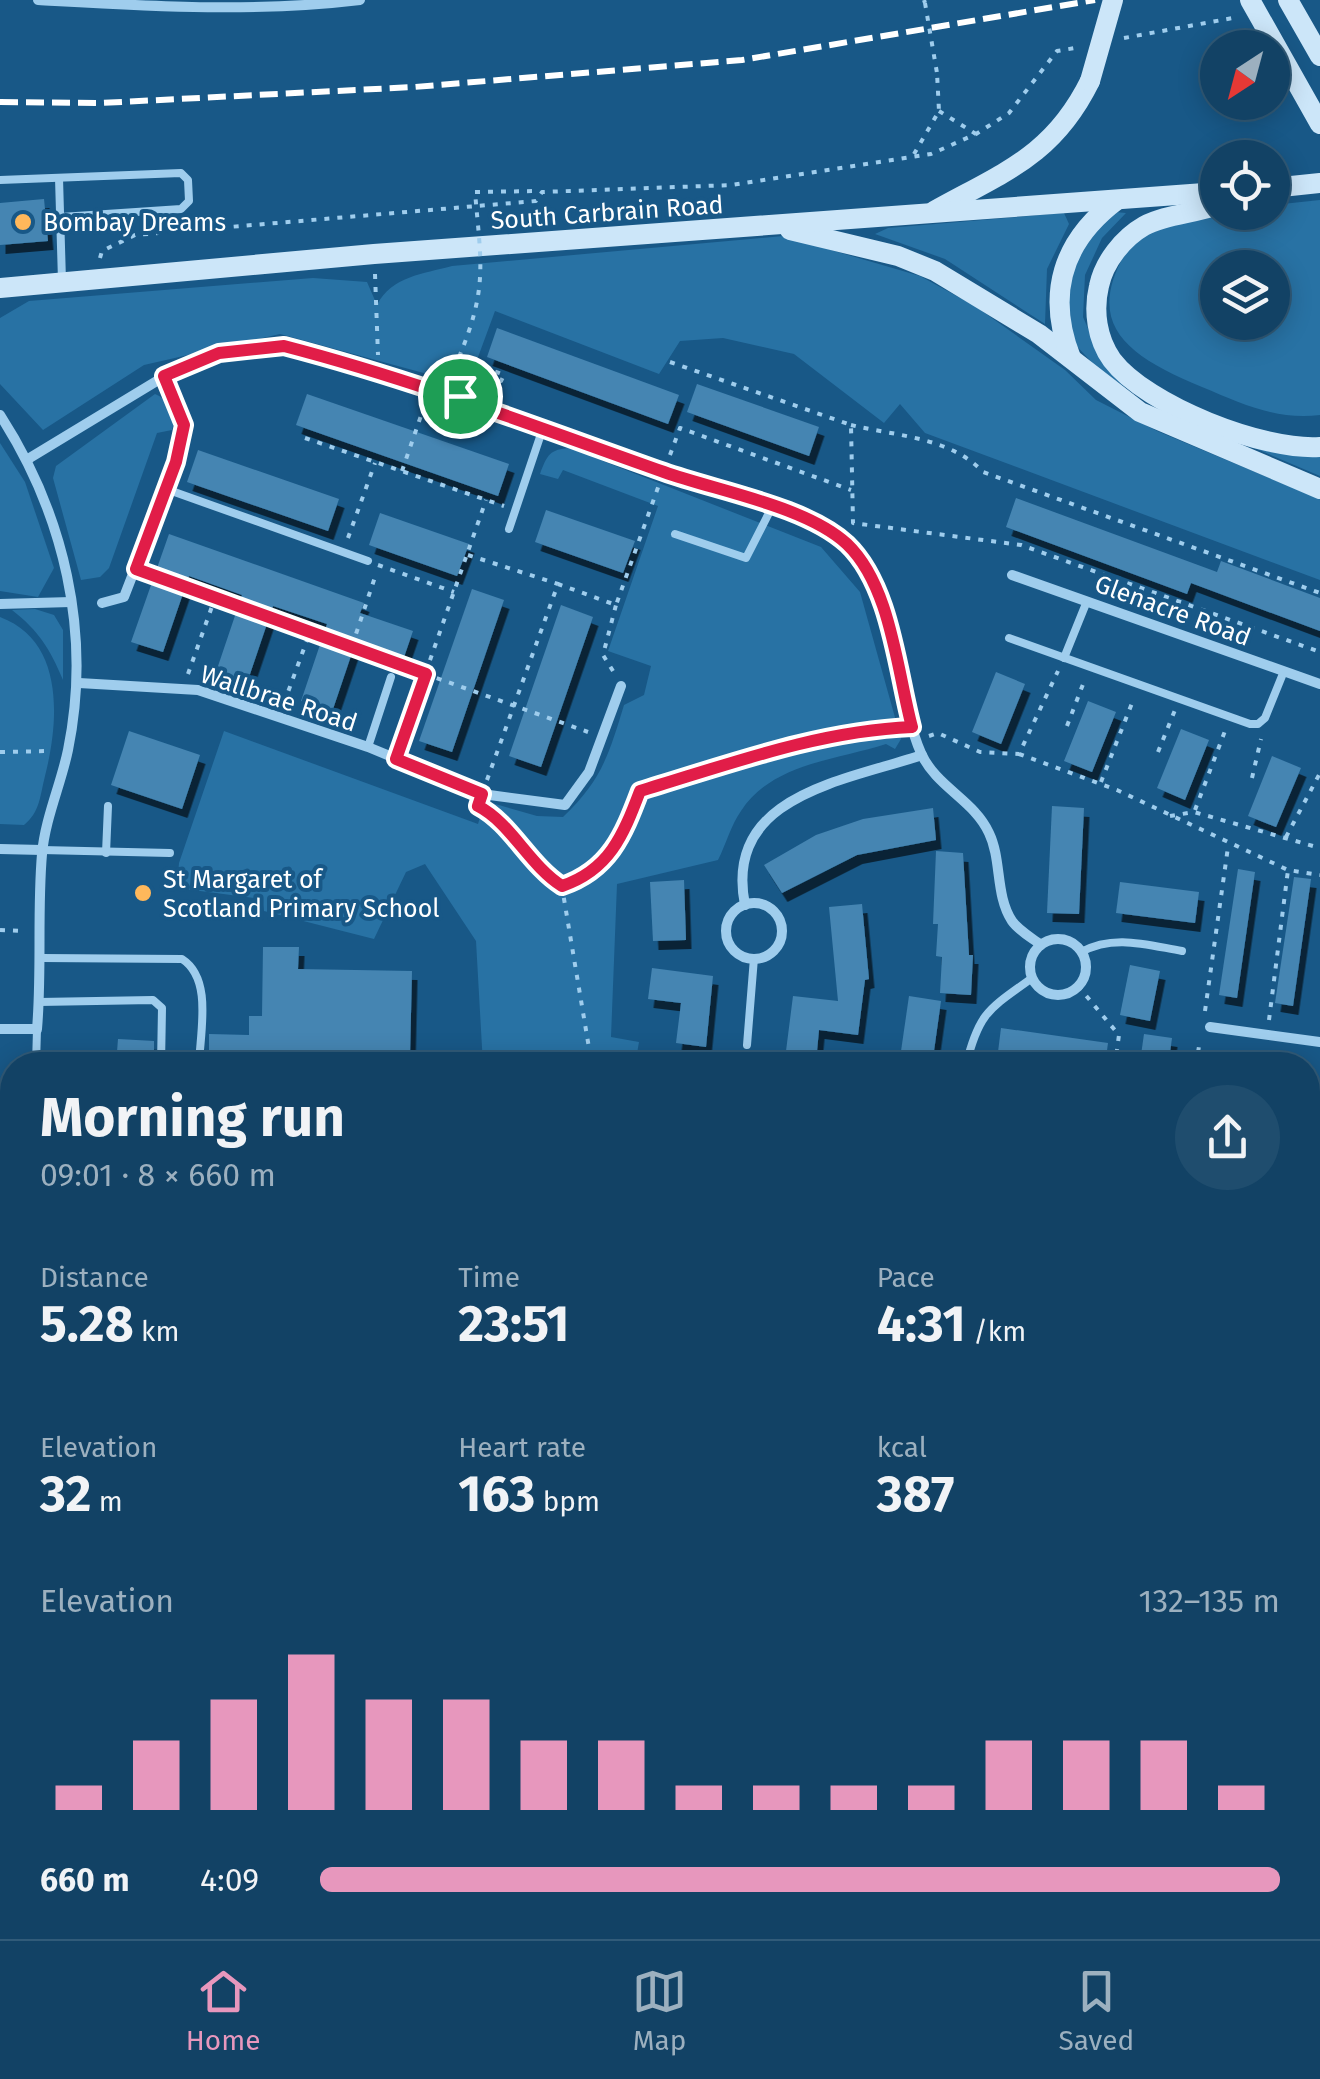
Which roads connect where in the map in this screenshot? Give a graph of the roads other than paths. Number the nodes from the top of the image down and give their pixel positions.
1 (38, 0) edge
2 (360, 0) edge
3 (1113, 0) edge
4 (1288, 0) edge
5 (195, 4) edge
6 (1247, 8) edge
7 (1320, 56) edge
8 (1320, 124) edge
9 (59, 178) junction
10 (0, 180) edge
11 (1320, 183) edge
12 (1290, 186) edge
13 (1200, 193) edge
14 (1118, 199) junction
15 (1200, 210) edge
16 (928, 214) junction
17 (61, 217) junction
18 (763, 224) junction
19 (61, 271) junction
20 (0, 288) edge
21 (1072, 360) junction
22 (164, 376) junction
23 (0, 415) edge
24 (544, 426) junction
25 (1320, 446) edge
26 (28, 459) junction
27 (166, 489) junction
28 (1320, 489) edge
29 (772, 507) junction
30 (509, 529) dead end
31 (675, 534) dead end
32 (368, 561) road end
33 (1012, 575) dead end
34 (1087, 601) junction
35 (70, 602) junction
36 (102, 603) dead end
37 (0, 604) edge
38 (1009, 638) dead end
39 (1064, 658) junction
40 (1284, 671) junction
41 (391, 676) dead end
42 (79, 683) junction
43 (1320, 684) edge
44 (621, 686) road end
45 (368, 748) junction
46 (922, 755) junction
47 (108, 806) dead end
48 (0, 849) edge
49 (42, 850) junction
50 (106, 853) junction
51 (170, 853) dead end
52 (745, 904) junction
53 (1041, 945) junction
54 (1182, 951) dead end
55 (1081, 952) junction
56 (42, 958) junction
57 (754, 958) junction
58 (1032, 978) junction
59 (39, 1002) junction
60 (1210, 1027) dead end
61 (0, 1029) edge
62 (37, 1029) junction
63 (1320, 1042) edge
64 (747, 1045) dead end
65 (36, 1052) edge
66 (160, 1052) edge
67 (199, 1052) edge
68 (969, 1052) edge

1 - 5 street
2 - 5 street
3 - 16 main road, bridge
4 - 7 main road, bridge
6 - 8 main road, bridge
9 - 10 lane
9 - 17 lane
9 - 17 lane
11 - 12 main road
13 - 14 main road, South Carbrain Road
14 - 16 main road, South Carbrain Road
14 - 21 main road
15 - 25 main road
16 - 18 main road, South Carbrain Road
17 - 19 lane
18 - 19 main road, South Carbrain Road
18 - 21 main road
19 - 20 main road, South Carbrain Road
21 - 28 main road
22 - 24 street
22 - 26 street
22 - 27 street
23 - 26 street
24 - 29 street
24 - 30 lane
26 - 35 street
27 - 32 lane
27 - 36 street
29 - 31 lane
29 - 46 street
33 - 34 street, Glenacre Road
34 - 39 lane
34 - 40 street, Glenacre Road
35 - 37 street
35 - 42 street
38 - 39 lane
39 - 40 lane
40 - 43 street, Glenacre Road
41 - 45 lane
42 - 45 street, Wallbrae Road
42 - 49 street
44 - 45 street, Wallbrae Road
46 - 52 street
46 - 53 street
47 - 50 lane
48 - 49 street
49 - 50 lane
49 - 56 street
50 - 51 lane
52 - 57 street
52 - 57 street
53 - 55 street
53 - 58 street
54 - 55 lane
55 - 58 street
56 - 59 street
56 - 67 lane
57 - 64 lane
58 - 68 lane
59 - 62 street
59 - 66 lane
60 - 63 street
61 - 62 street
62 - 65 lane

